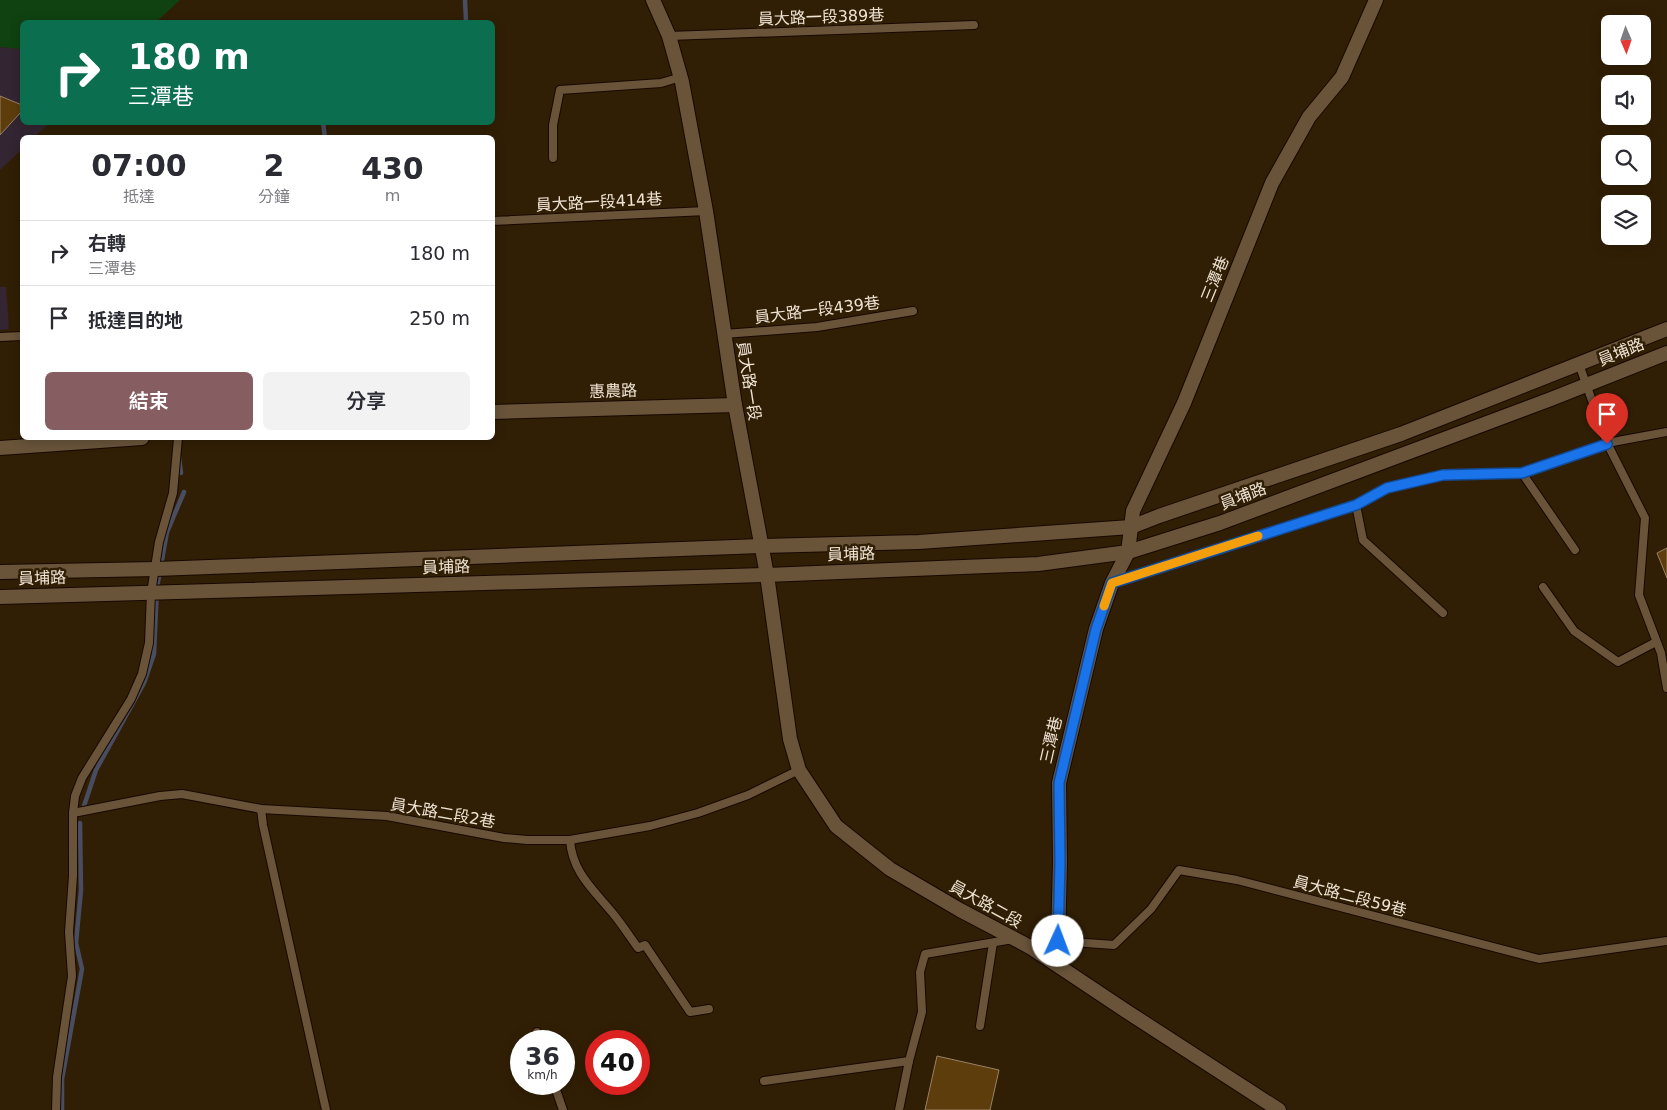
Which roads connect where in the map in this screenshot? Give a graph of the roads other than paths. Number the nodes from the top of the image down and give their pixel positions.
1 (653, 0) edge
2 (1376, 0) edge
3 (974, 25) dead end
4 (669, 36) junction
5 (681, 77) junction
6 (553, 158) dead end
7 (706, 211) junction
8 (495, 221) edge
9 (913, 311) dead end
10 (1667, 329) edge
11 (724, 334) junction
12 (20, 336) edge
13 (0, 337) edge
14 (1667, 353) edge
15 (1579, 364) junction
16 (1587, 385) junction
17 (735, 405) junction
18 (495, 412) edge
19 (1667, 432) edge
20 (114, 440) edge
21 (178, 440) edge
22 (1607, 444) junction
23 (0, 448) edge
24 (1522, 473) junction
25 (1356, 505) junction
26 (1131, 527) junction
27 (761, 546) junction
28 (1574, 550) dead end
29 (1128, 552) junction
30 (156, 569) junction
31 (0, 572) edge
32 (767, 575) junction
33 (1112, 583) junction
34 (1543, 586) dead end
35 (151, 592) junction
36 (0, 597) edge
37 (1443, 613) dead end
38 (1656, 642) junction
39 (1667, 688) edge
40 (799, 770) junction
41 (261, 809) junction
42 (73, 813) junction
43 (570, 840) junction
44 (1013, 939) junction
45 (1058, 941) junction
46 (1667, 941) edge
47 (993, 943) junction
48 (1030, 947) junction
49 (709, 1009) dead end
50 (980, 1026) dead end
51 (908, 1061) junction
52 (764, 1081) dead end
53 (558, 1095) edge
54 (56, 1110) edge
55 (326, 1110) edge
56 (563, 1110) edge
57 (899, 1110) edge
58 (1279, 1110) edge

1 - 4 street, 員大路一段
2 - 26 street, 三潭巷
3 - 4 lane, 員大路一段389巷
4 - 5 street, 員大路一段
5 - 6 lane
5 - 7 street, 員大路一段
7 - 8 lane, 員大路一段414巷
7 - 11 street, 員大路一段
9 - 11 lane, 員大路一段439巷
10 - 15 street, 員埔路
11 - 17 street, 員大路一段
12 - 13 lane
14 - 16 street, 員埔路
15 - 16 lane
15 - 26 street, 員埔路
16 - 22 lane
16 - 29 street, 員埔路
17 - 18 street, 惠農路
17 - 27 street, 員大路一段
19 - 22 lane
20 - 23 street
21 - 30 lane
22 - 24 lane
22 - 38 lane
24 - 25 lane
24 - 28 lane
25 - 33 lane
25 - 37 lane
26 - 27 street, 員埔路
26 - 29 street, 三潭巷
27 - 30 street, 員埔路
27 - 32 street, 員大路一段
29 - 32 street, 員埔路
29 - 33 street, 三潭巷
30 - 31 street, 員埔路
30 - 35 lane
32 - 35 street, 員埔路
32 - 40 street, 員大路一段
33 - 45 street, 三潭巷
34 - 38 lane
35 - 36 street, 員埔路
35 - 42 lane
38 - 39 lane
40 - 43 lane, 員大路二段2巷
40 - 44 street, 員大路二段
41 - 42 lane, 員大路二段2巷
41 - 43 lane, 員大路二段2巷
41 - 55 lane
42 - 54 lane
43 - 49 lane
44 - 47 lane
44 - 48 street, 員大路二段
45 - 46 lane, 員大路二段59巷
45 - 48 street
47 - 50 lane
47 - 51 lane
48 - 58 street, 員大路二段
51 - 52 lane
51 - 57 lane
53 - 56 lane

